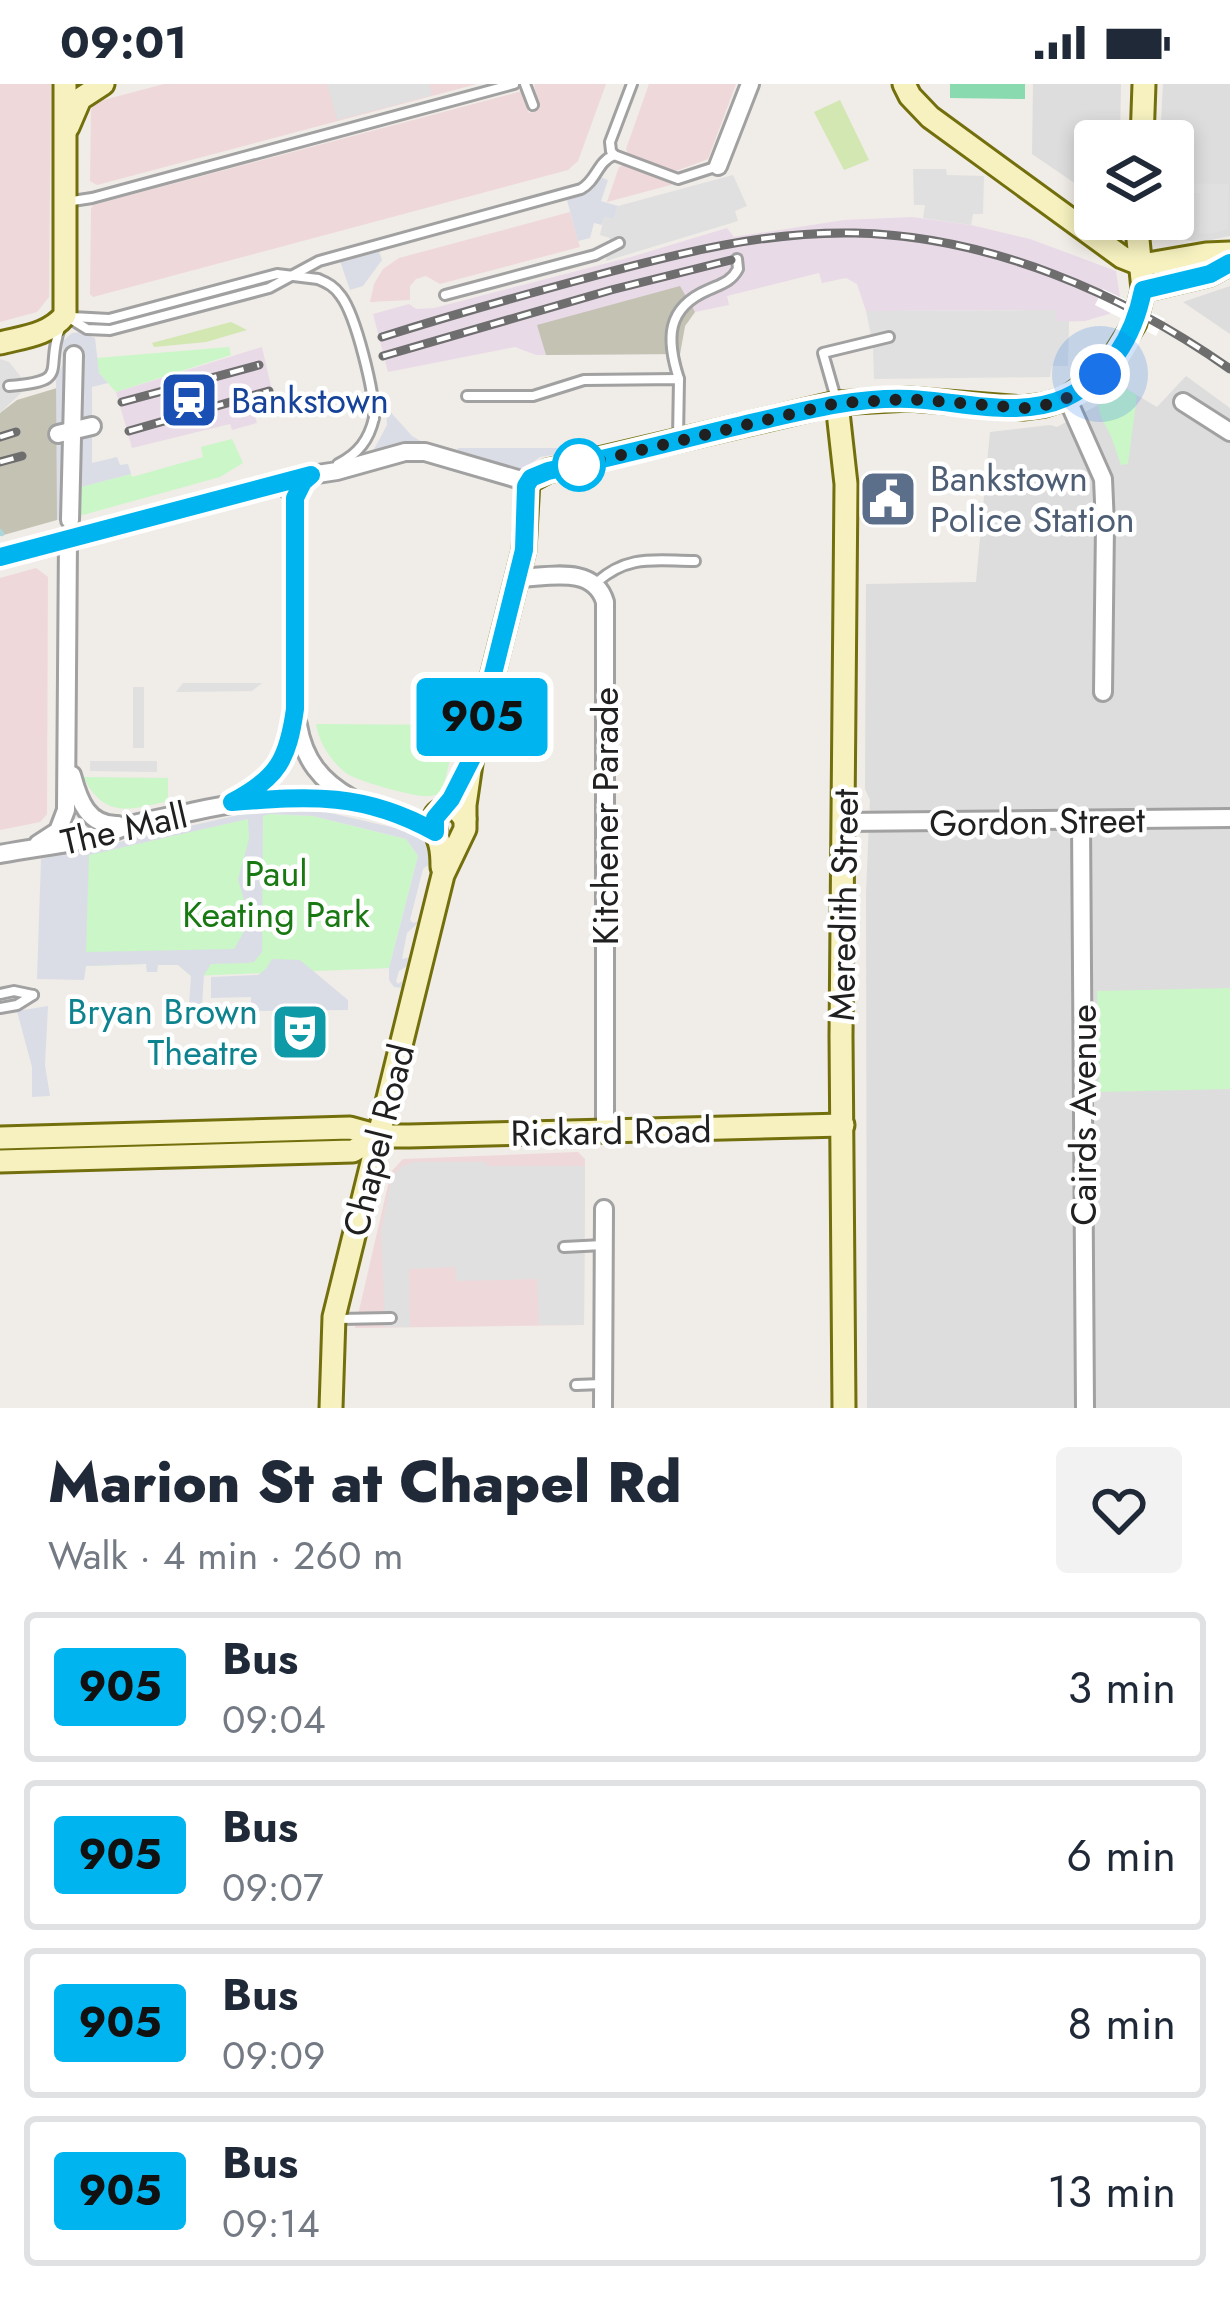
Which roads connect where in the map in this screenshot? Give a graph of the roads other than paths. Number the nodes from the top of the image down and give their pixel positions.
1 (65, 84) edge
2 (103, 84) edge
3 (514, 84) edge
4 (525, 84) edge
5 (632, 84) edge
6 (750, 84) edge
7 (904, 84) edge
8 (1144, 84) edge
9 (475, 89) edge
10 (533, 105) dead end
11 (1143, 120) edge
12 (63, 138) junction
13 (614, 155) junction
14 (718, 166) joint
15 (64, 202) junction
16 (1074, 223) edge
17 (1097, 240) edge
18 (1136, 240) edge
19 (1145, 240) edge
20 (619, 243) dead end
21 (1230, 253) edge
22 (737, 259) dead end
23 (1230, 263) edge
24 (1142, 265) junction
25 (293, 274) junction
26 (1143, 290) junction
27 (445, 296) dead end
28 (65, 315) junction
29 (890, 337) dead end
30 (0, 343) edge
31 (74, 355) dead end
32 (679, 379) junction
33 (9, 386) dead end
34 (467, 397) dead end
35 (1067, 398) junction
36 (1184, 402) dead end
37 (837, 403) junction
38 (92, 426) dead end
39 (65, 432) junction
40 (1230, 432) edge
41 (678, 440) junction
42 (311, 475) junction
43 (528, 482) junction
44 (274, 484) junction
45 (295, 498) junction
46 (69, 530) junction
47 (0, 557) edge
48 (695, 561) dead end
49 (518, 578) junction
50 (596, 584) junction
51 (1103, 692) dead end
52 (295, 709) junction
53 (67, 757) junction
54 (232, 802) junction
55 (357, 802) junction
56 (1230, 818) edge
57 (1081, 821) junction
58 (844, 822) junction
59 (447, 824) junction
60 (129, 826) junction
61 (32, 847) junction
62 (0, 854) edge
63 (0, 994) edge
64 (0, 1008) edge
65 (843, 1125) junction
66 (604, 1132) junction
67 (379, 1136) junction
68 (0, 1138) edge
69 (0, 1161) edge
70 (604, 1209) dead end
71 (604, 1245) junction
72 (564, 1246) dead end
73 (392, 1318) dead end
74 (334, 1319) junction
75 (576, 1384) dead end
76 (604, 1384) junction
77 (331, 1408) edge
78 (603, 1408) edge
79 (844, 1408) edge
80 (1085, 1408) edge

1 - 12 main road
2 - 12 main road
3 - 9 lane
4 - 10 lane
5 - 13 lane
6 - 14 street
7 - 16 main road
8 - 11 main road
9 - 15 lane
12 - 15 main road
13 - 14 lane
13 - 25 lane
15 - 28 main road
17 - 24 main road
18 - 24 main road
19 - 24 main road
20 - 27 lane
21 - 24 main road
22 - 32 lane
23 - 26 main road
24 - 26 main road
25 - 28 lane
25 - 42 lane, bridge
26 - 35 main road
28 - 30 main road
28 - 33 lane
29 - 37 lane
31 - 39 street
32 - 34 lane
32 - 41 lane
35 - 37 main road
35 - 51 street
36 - 40 street
37 - 41 main road
37 - 58 main road, Meredith Street
38 - 39 street
39 - 46 street
41 - 43 main road
42 - 43 street
42 - 44 lane
42 - 45 street
43 - 49 main road, Chapel Road
44 - 45 street
44 - 46 street
45 - 52 street
46 - 47 street
46 - 53 street
48 - 50 lane
49 - 50 street
49 - 59 main road, Chapel Road
50 - 66 street, Kitchener Parade
52 - 54 street
52 - 55 street
53 - 60 street
53 - 61 street
54 - 55 street, The Mall
54 - 60 street, The Mall
55 - 59 street, The Mall
56 - 57 street, Gordon Street
57 - 58 street, Gordon Street
57 - 80 street, Cairds Avenue
58 - 65 main road, Meredith Street
59 - 67 main road, Chapel Road
60 - 61 street, The Mall
61 - 62 street, The Mall
63 - 64 lane
65 - 66 main road, Rickard Road
65 - 79 main road, Meredith Street
66 - 67 main road, Rickard Road
67 - 68 main road, Rickard Road
67 - 69 main road, Rickard Road
67 - 74 main road, Chapel Road
70 - 71 street
71 - 72 lane
71 - 76 street
73 - 74 lane
74 - 77 main road, Chapel Road
75 - 76 lane
76 - 78 street

